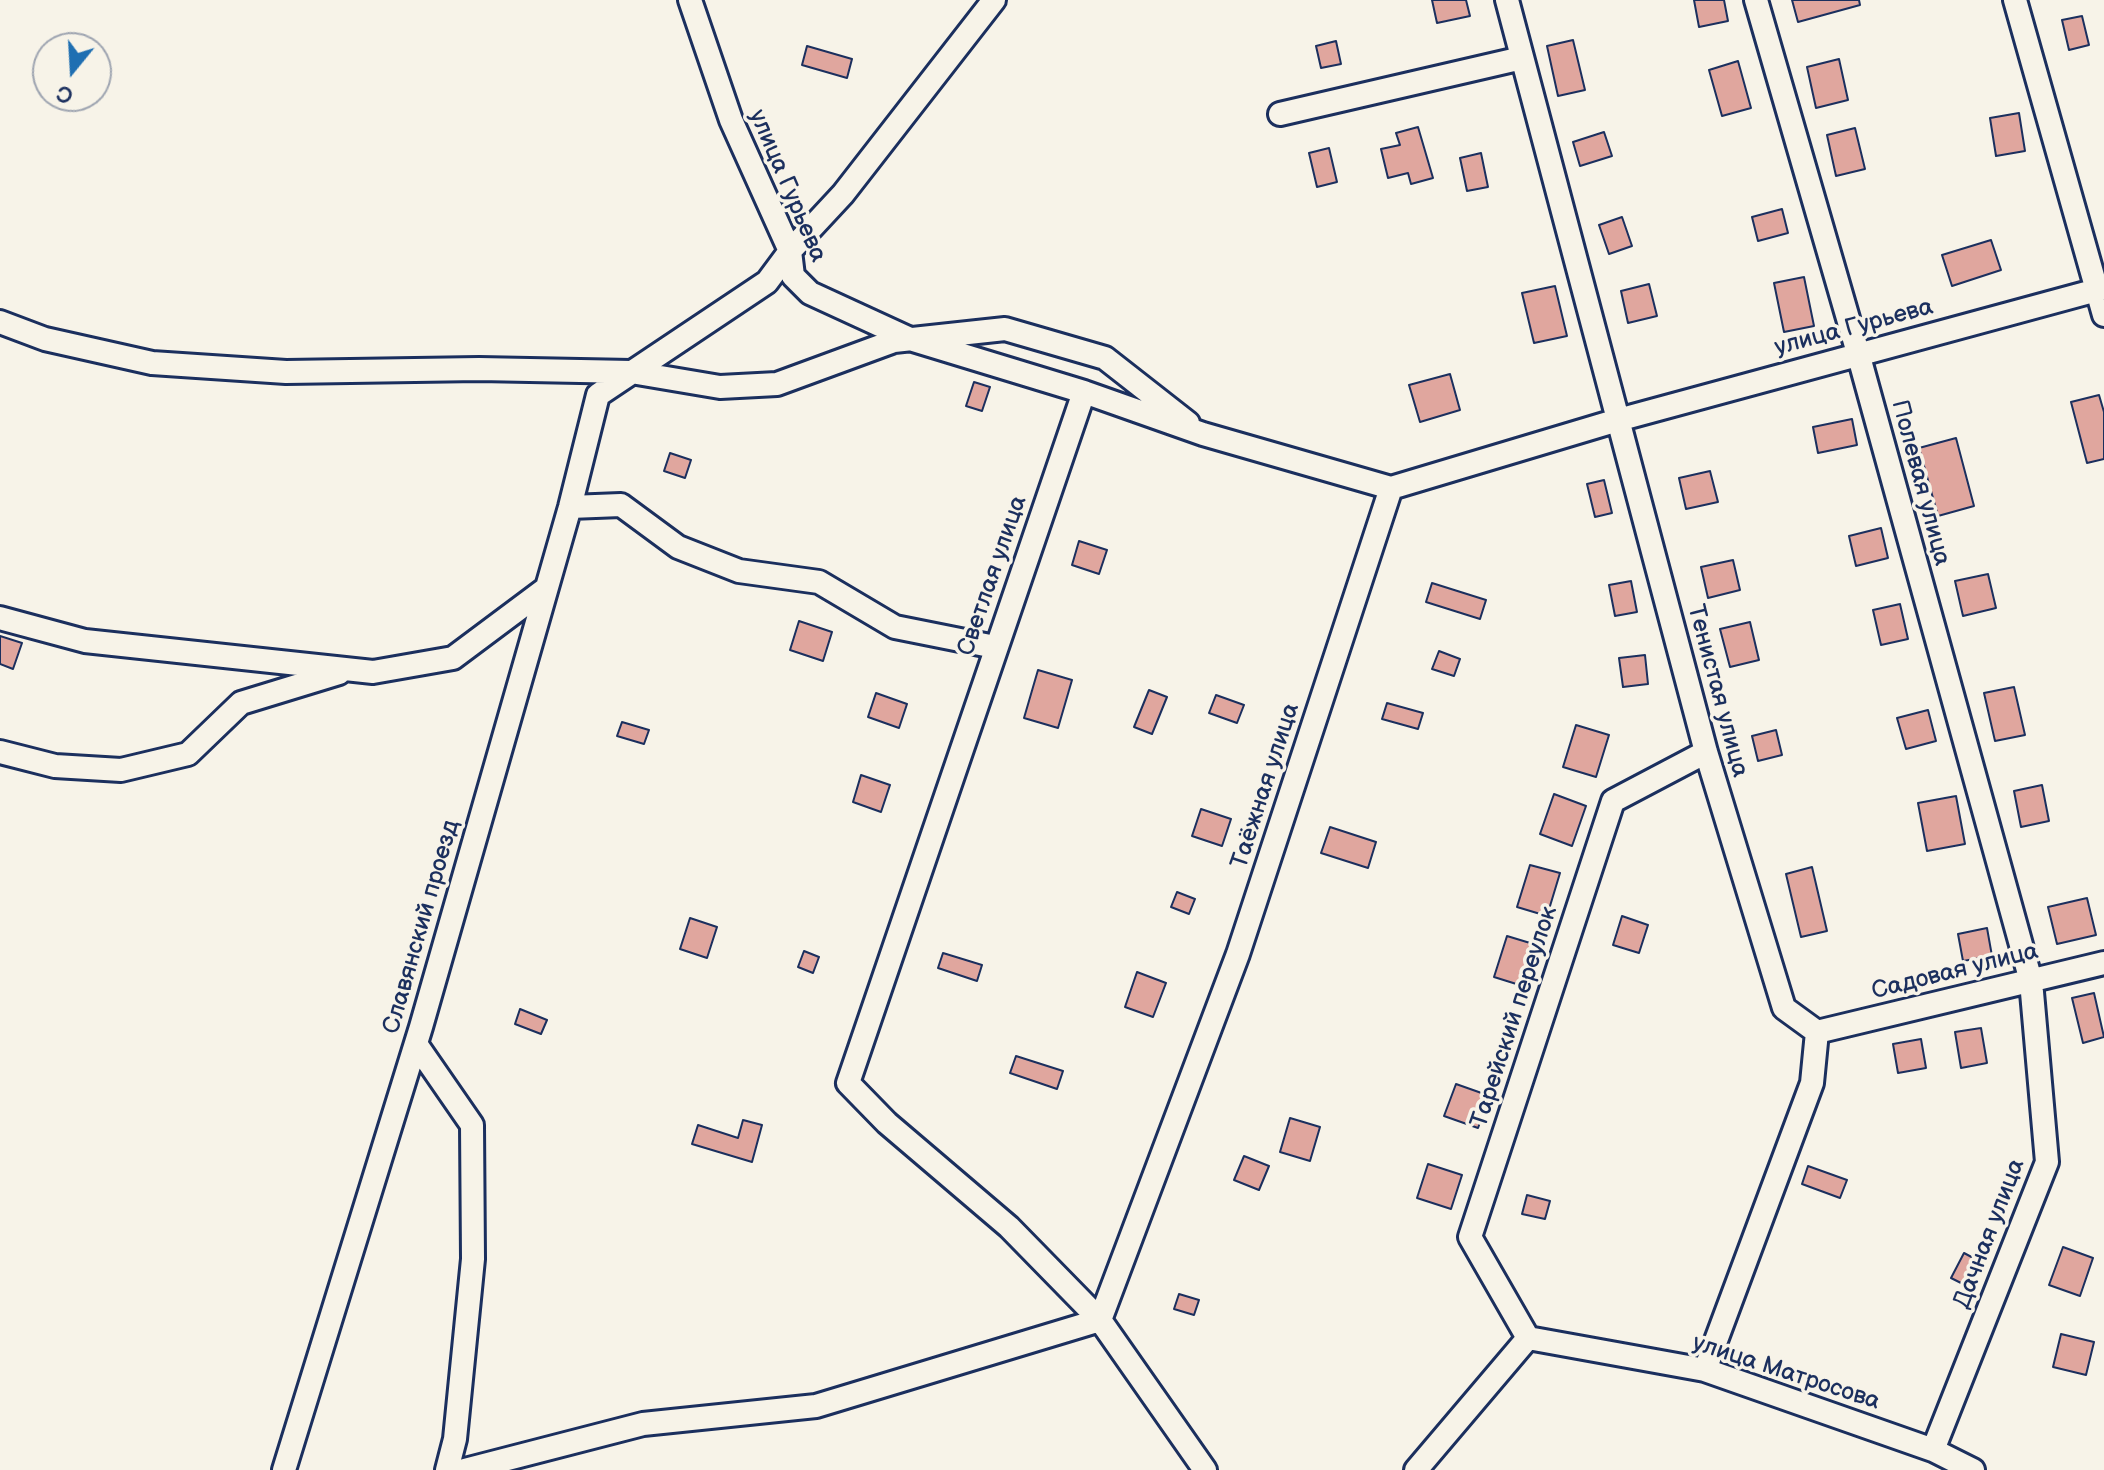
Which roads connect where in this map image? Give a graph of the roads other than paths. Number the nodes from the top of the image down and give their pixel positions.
1 (690, 0) edge
2 (994, 0) edge
3 (1507, 0) edge
4 (1756, 0) edge
5 (2015, 0) edge
6 (1522, 58) junction
7 (1280, 114) dead end
8 (790, 251) junction
9 (2101, 289) edge
10 (2104, 315) edge
11 (0, 322) edge
12 (910, 339) junction
13 (1858, 353) junction
14 (631, 372) junction
15 (1084, 392) junction
16 (1618, 420) junction
17 (1203, 434) junction
18 (1391, 488) junction
19 (570, 507) junction
20 (544, 590) junction
21 (0, 618) edge
22 (995, 647) junction
23 (348, 670) junction
24 (0, 752) edge
25 (1706, 752) junction
26 (2104, 963) edge
27 (2031, 981) junction
28 (1817, 1032) junction
29 (416, 1044) junction
30 (1100, 1320) junction
31 (1528, 1338) junction
32 (1705, 1370) junction
33 (1933, 1450) junction
34 (284, 1470) edge
35 (447, 1470) edge
36 (465, 1470) edge
37 (1205, 1470) edge
38 (1416, 1470) edge
39 (1973, 1470) edge

1 - 8 street, улица Гурьева
2 - 8 street
3 - 6 street, Тенистая улица
4 - 13 street, Полевая улица
5 - 9 street
6 - 7 street
6 - 16 street, Тенистая улица
8 - 12 street, улица Гурьева
8 - 14 street
9 - 10 street
9 - 13 street, улица Гурьева
11 - 14 street
12 - 14 street
12 - 15 street, улица Гурьева
12 - 17 street
13 - 16 street, улица Гурьева
13 - 27 street, Полевая улица
14 - 19 street, Славянский проезд
15 - 17 street
15 - 22 street, Светлая улица
16 - 18 street
16 - 25 street, Тенистая улица
17 - 18 street
18 - 30 street, Таёжная улица
19 - 20 street, Славянский проезд
19 - 22 street
20 - 23 street
20 - 29 street, Славянский проезд
21 - 23 street
22 - 30 street, Светлая улица
23 - 24 street
25 - 28 street, Тенистая улица
25 - 31 street, Тарейский переулок
26 - 27 street, Садовая улица
27 - 28 street, Садовая улица
27 - 33 street, Дачная улица
28 - 32 street
29 - 34 street, Славянский проезд
29 - 35 street
30 - 36 street
30 - 37 street
31 - 32 street, улица Матросова
31 - 38 street
32 - 33 street, улица Матросова
33 - 39 street, улица Матросова

